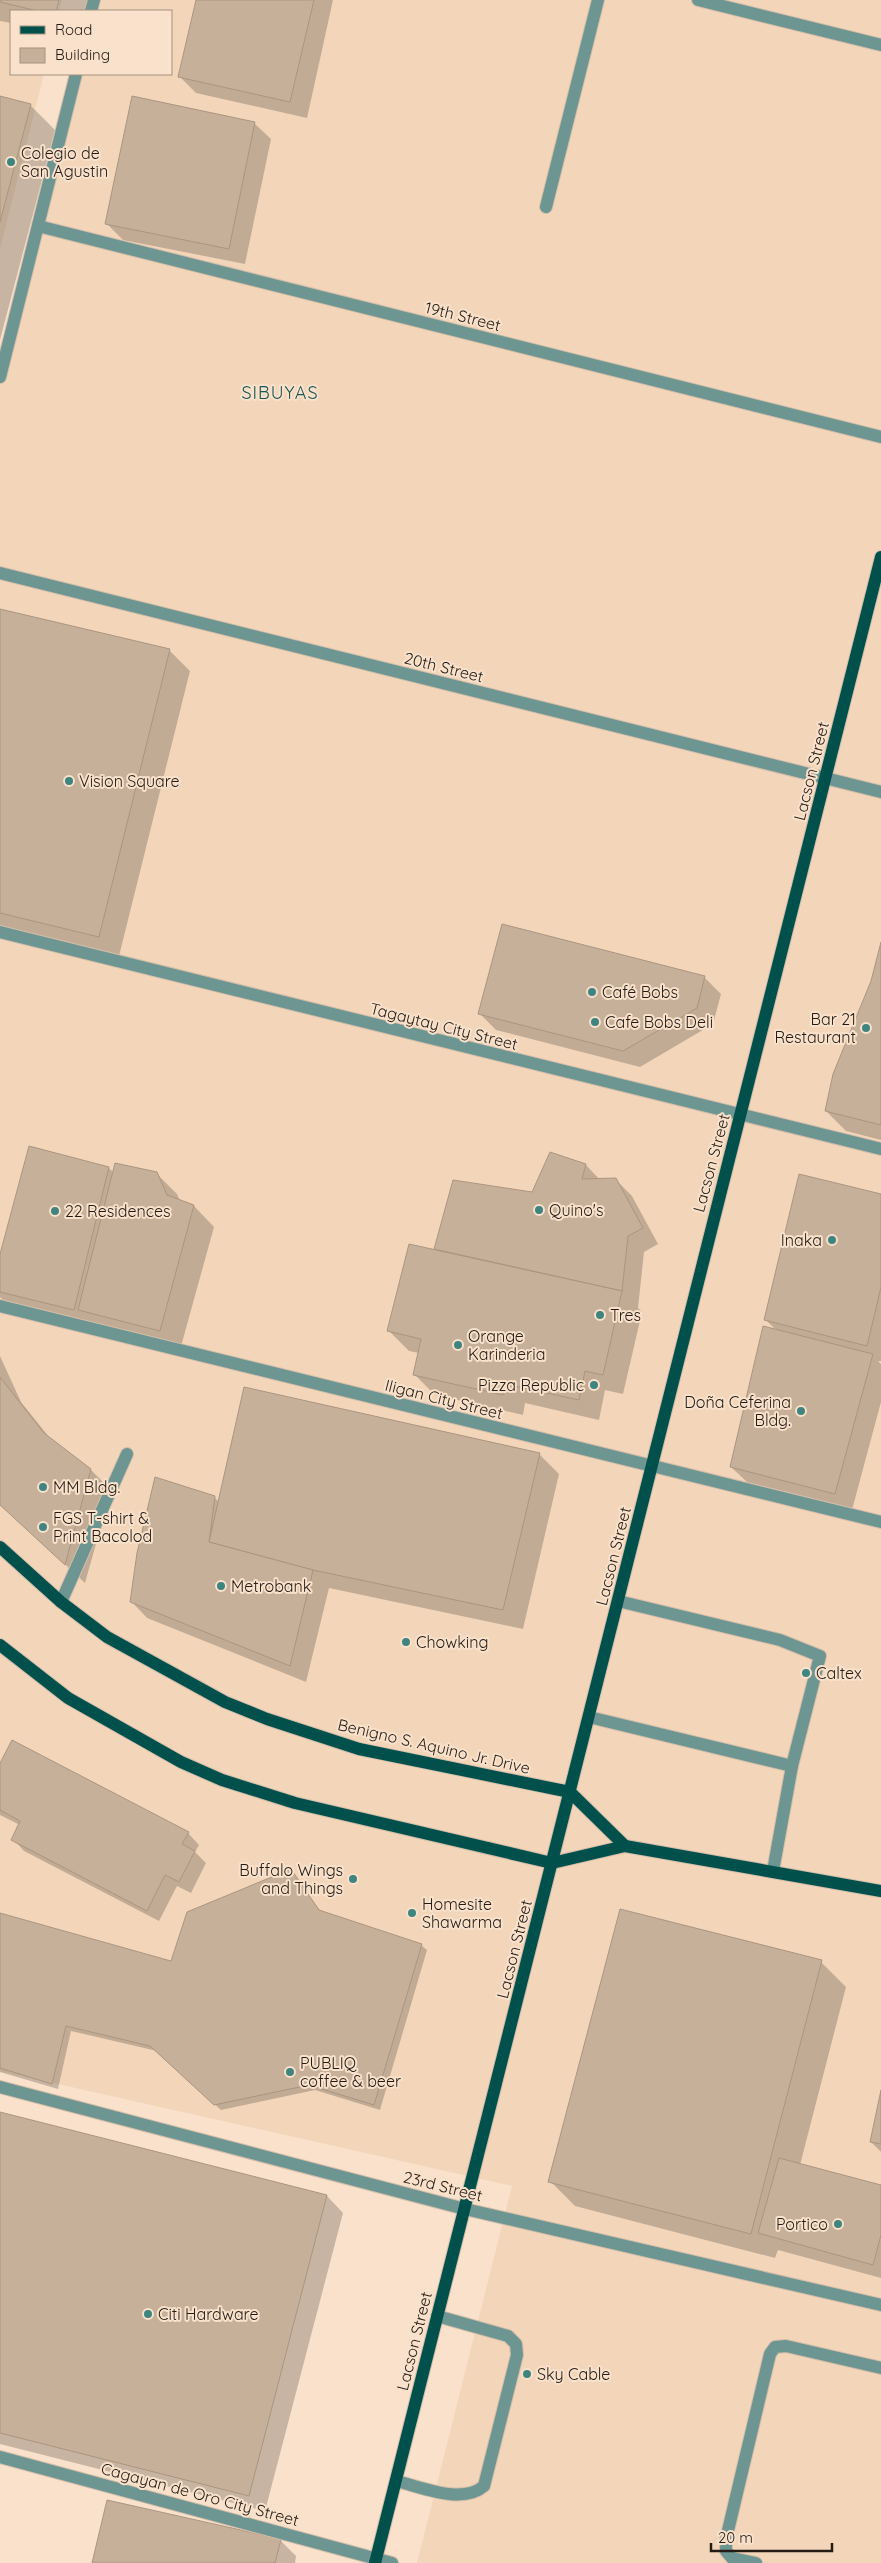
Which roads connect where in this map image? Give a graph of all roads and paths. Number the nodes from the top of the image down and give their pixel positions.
1 (598, 0) edge
2 (698, 0) edge
3 (881, 45) edge
4 (76, 75) edge
5 (546, 207) dead end
6 (38, 226) junction
7 (0, 377) edge
8 (881, 437) edge
9 (881, 557) edge
10 (0, 573) edge
11 (825, 778) junction
12 (881, 792) edge
13 (0, 932) edge
14 (741, 1115) junction
15 (881, 1149) edge
16 (0, 1306) edge
17 (127, 1454) dead end
18 (652, 1467) junction
19 (881, 1522) edge
20 (0, 1547) edge
21 (618, 1601) junction
22 (61, 1602) junction
23 (0, 1645) edge
24 (589, 1717) junction
25 (792, 1766) junction
26 (570, 1792) junction
27 (624, 1846) junction
28 (552, 1863) junction
29 (773, 1871) junction
30 (881, 1891) edge
31 (0, 2087) edge
32 (465, 2209) junction
33 (881, 2305) edge
34 (438, 2316) junction
35 (881, 2368) edge
36 (0, 2457) edge
37 (396, 2481) junction
38 (375, 2561) edge
39 (392, 2563) edge
40 (756, 2563) edge

1 - 5 street
2 - 3 street
4 - 6 street
6 - 7 street
6 - 8 street, 19th Street
9 - 11 main road, Lacson Street
10 - 11 street, 20th Street
11 - 12 street, 20th Street
11 - 14 main road, Lacson Street
13 - 14 street, Tagaytay City Street
14 - 15 street, Tagaytay City Street
14 - 18 main road, Lacson Street
16 - 18 street, Iligan City Street
17 - 22 street
18 - 19 street, Iligan City Street
18 - 21 main road, Lacson Street
20 - 22 main road, Benigno S. Aquino Jr. Drive
21 - 24 main road, Lacson Street
21 - 25 street
22 - 26 main road, Benigno S. Aquino Jr. Drive
23 - 28 main road
24 - 25 street
24 - 26 main road, Lacson Street
25 - 29 street
26 - 27 main road
26 - 28 main road, Lacson Street
27 - 28 main road
27 - 29 main road
28 - 32 main road, Lacson Street
29 - 30 main road
31 - 32 street, 23rd Street
32 - 33 street, 23rd Street
32 - 34 main road, Lacson Street
34 - 37 main road, Lacson Street
34 - 37 street
35 - 40 street
36 - 38 street, Cagayan de Oro City Street
37 - 38 main road, Lacson Street
38 - 39 street, Cagayan de Oro City Street

